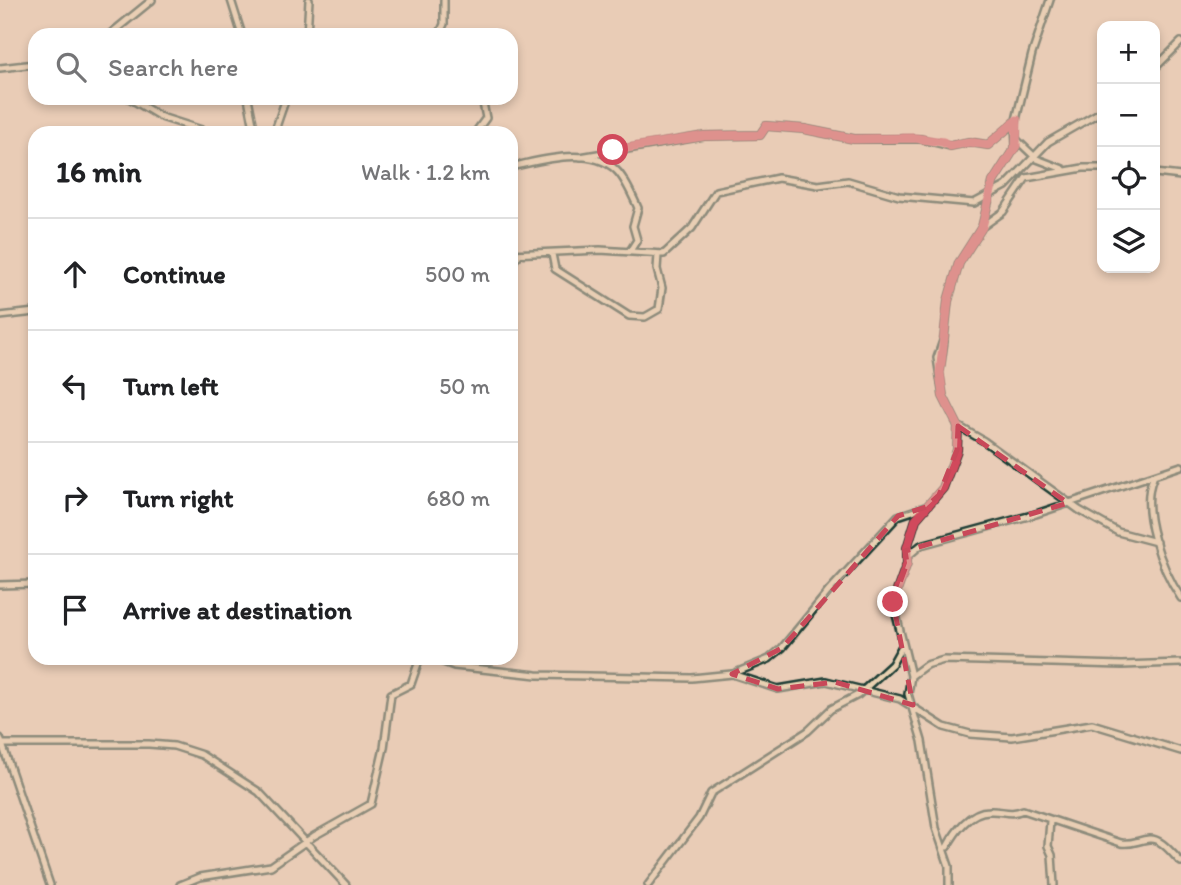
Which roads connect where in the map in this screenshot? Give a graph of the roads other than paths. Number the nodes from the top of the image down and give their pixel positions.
1 (152, 0) edge
2 (232, 0) edge
3 (309, 0) edge
4 (444, 0) edge
5 (1050, 0) edge
6 (118, 28) edge
7 (241, 28) edge
8 (307, 28) edge
9 (442, 28) edge
10 (1181, 42) edge
11 (1160, 63) edge
12 (28, 66) edge
13 (0, 68) edge
14 (141, 105) edge
15 (249, 105) edge
16 (284, 105) edge
17 (483, 105) edge
18 (1097, 114) edge
19 (1017, 120) junction
20 (189, 126) edge
21 (253, 126) edge
22 (276, 126) edge
23 (480, 126) edge
24 (1017, 141) junction
25 (1035, 155) junction
26 (580, 157) junction
27 (518, 165) edge
28 (1097, 168) edge
29 (1066, 170) junction
30 (1160, 174) edge
31 (1181, 176) edge
32 (989, 197) junction
33 (982, 227) junction
34 (630, 251) junction
35 (552, 254) junction
36 (519, 255) edge
37 (658, 255) junction
38 (28, 313) edge
39 (0, 316) edge
40 (958, 426) junction
41 (1181, 466) edge
42 (1153, 478) junction
43 (1068, 503) junction
44 (926, 507) junction
45 (1156, 542) junction
46 (916, 547) junction
47 (907, 548) junction
48 (907, 563) junction
49 (28, 584) edge
50 (0, 585) edge
51 (1181, 598) edge
52 (902, 646) junction
53 (1181, 663) edge
54 (418, 665) edge
55 (451, 665) edge
56 (732, 674) junction
57 (911, 676) junction
58 (865, 689) junction
59 (914, 705) junction
60 (2, 741) edge
61 (1181, 751) edge
62 (1049, 821) junction
63 (306, 841) junction
64 (947, 847) dead end
65 (1181, 862) edge
66 (338, 877) junction
67 (50, 885) edge
68 (180, 885) edge
69 (346, 885) edge
70 (353, 885) edge
71 (649, 885) edge
72 (949, 885) edge
73 (1054, 885) edge

1 - 6 street
2 - 7 street
3 - 8 street
4 - 9 street
5 - 19 street
10 - 11 street
12 - 13 street
14 - 20 street
15 - 21 street
16 - 22 street
17 - 23 street
18 - 25 street
19 - 24 street
19 - 26 street
24 - 25 street
24 - 32 street
25 - 29 street
25 - 32 street
26 - 27 street
26 - 34 street
28 - 29 street
29 - 33 street
30 - 31 street
32 - 33 street
32 - 37 street
33 - 40 street
34 - 35 street
34 - 37 street
35 - 36 street
35 - 37 street
38 - 39 street
40 - 43 street
40 - 44 street
41 - 42 street
42 - 43 street
42 - 45 street
43 - 45 street
43 - 46 street
44 - 47 street
44 - 56 street
45 - 51 street
46 - 47 street
46 - 48 street
47 - 48 street
48 - 52 street
49 - 50 street
52 - 57 street
52 - 58 street
53 - 57 street
54 - 63 street
55 - 56 street
56 - 58 street
57 - 59 street
58 - 59 street
58 - 71 street
59 - 61 street
59 - 72 street
60 - 63 street
60 - 67 street
62 - 64 street
62 - 65 street
62 - 73 street
63 - 66 street
63 - 68 street
66 - 69 street
66 - 70 street

